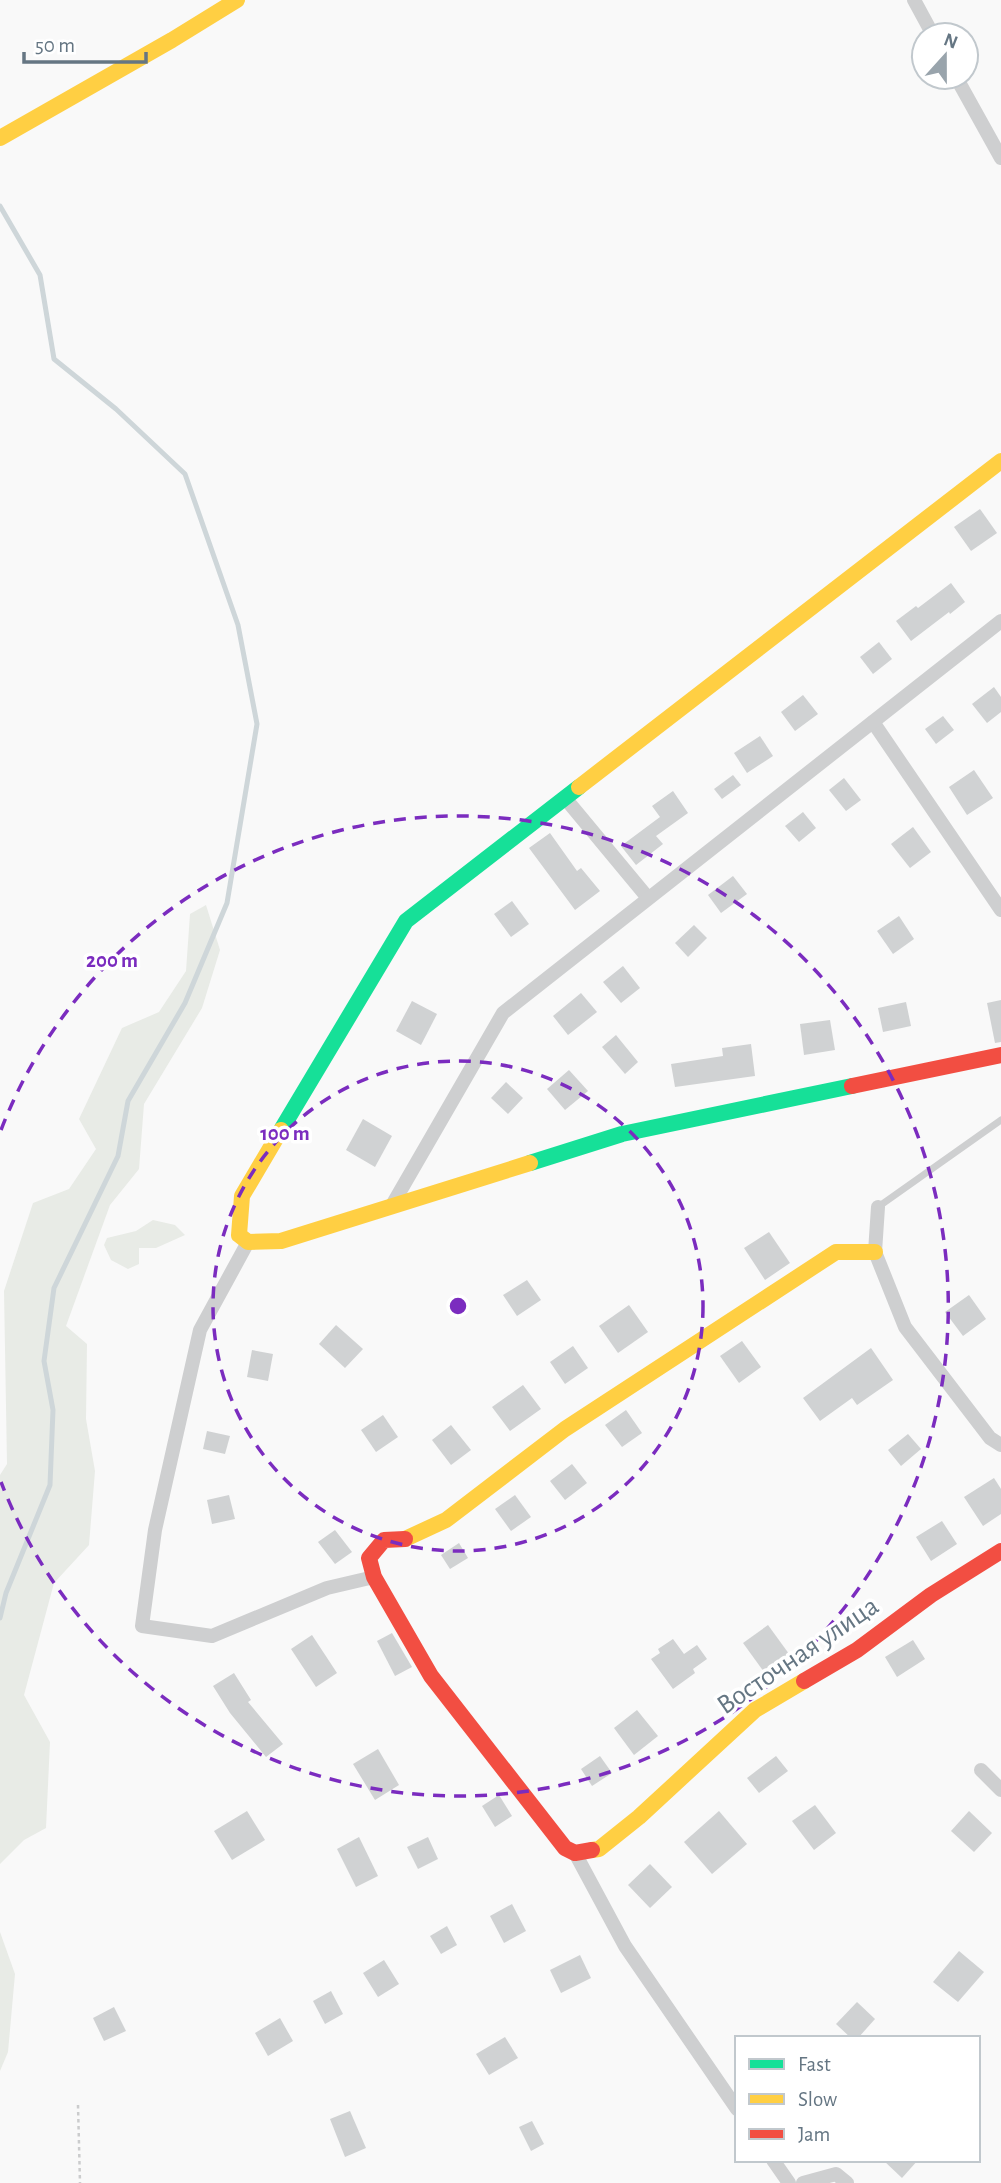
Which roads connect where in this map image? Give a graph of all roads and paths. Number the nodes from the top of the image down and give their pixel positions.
1 (237, 0) edge
2 (914, 0) edge
3 (925, 21) edge
4 (964, 91) edge
5 (0, 138) edge
6 (1001, 158) edge
7 (1001, 462) edge
8 (1001, 621) edge
9 (873, 722) junction
10 (565, 798) junction
11 (648, 898) junction
12 (1001, 910) edge
13 (1001, 1055) edge
14 (1001, 1120) edge
15 (391, 1206) junction
16 (878, 1207) joint
17 (248, 1242) junction
18 (875, 1252) junction
19 (1001, 1445) edge
20 (1001, 1551) edge
21 (374, 1577) junction
22 (981, 1770) dead end
23 (1001, 1790) edge
24 (570, 1850) junction
25 (78, 2105) dead end
26 (735, 2106) edge
27 (774, 2162) edge
28 (80, 2183) edge
29 (789, 2183) edge
30 (803, 2183) edge
31 (847, 2183) edge

1 - 5 street
2 - 3 street
4 - 6 street
7 - 10 street
8 - 9 street
9 - 11 street
9 - 12 street
10 - 11 street
10 - 17 street
11 - 15 street
13 - 15 street
14 - 16 lane
15 - 17 street
16 - 18 street
17 - 21 street
18 - 19 street
18 - 21 street
20 - 24 street, Восточная улица
21 - 24 street
22 - 23 street
24 - 26 street
25 - 28 path
27 - 29 street
30 - 31 street

